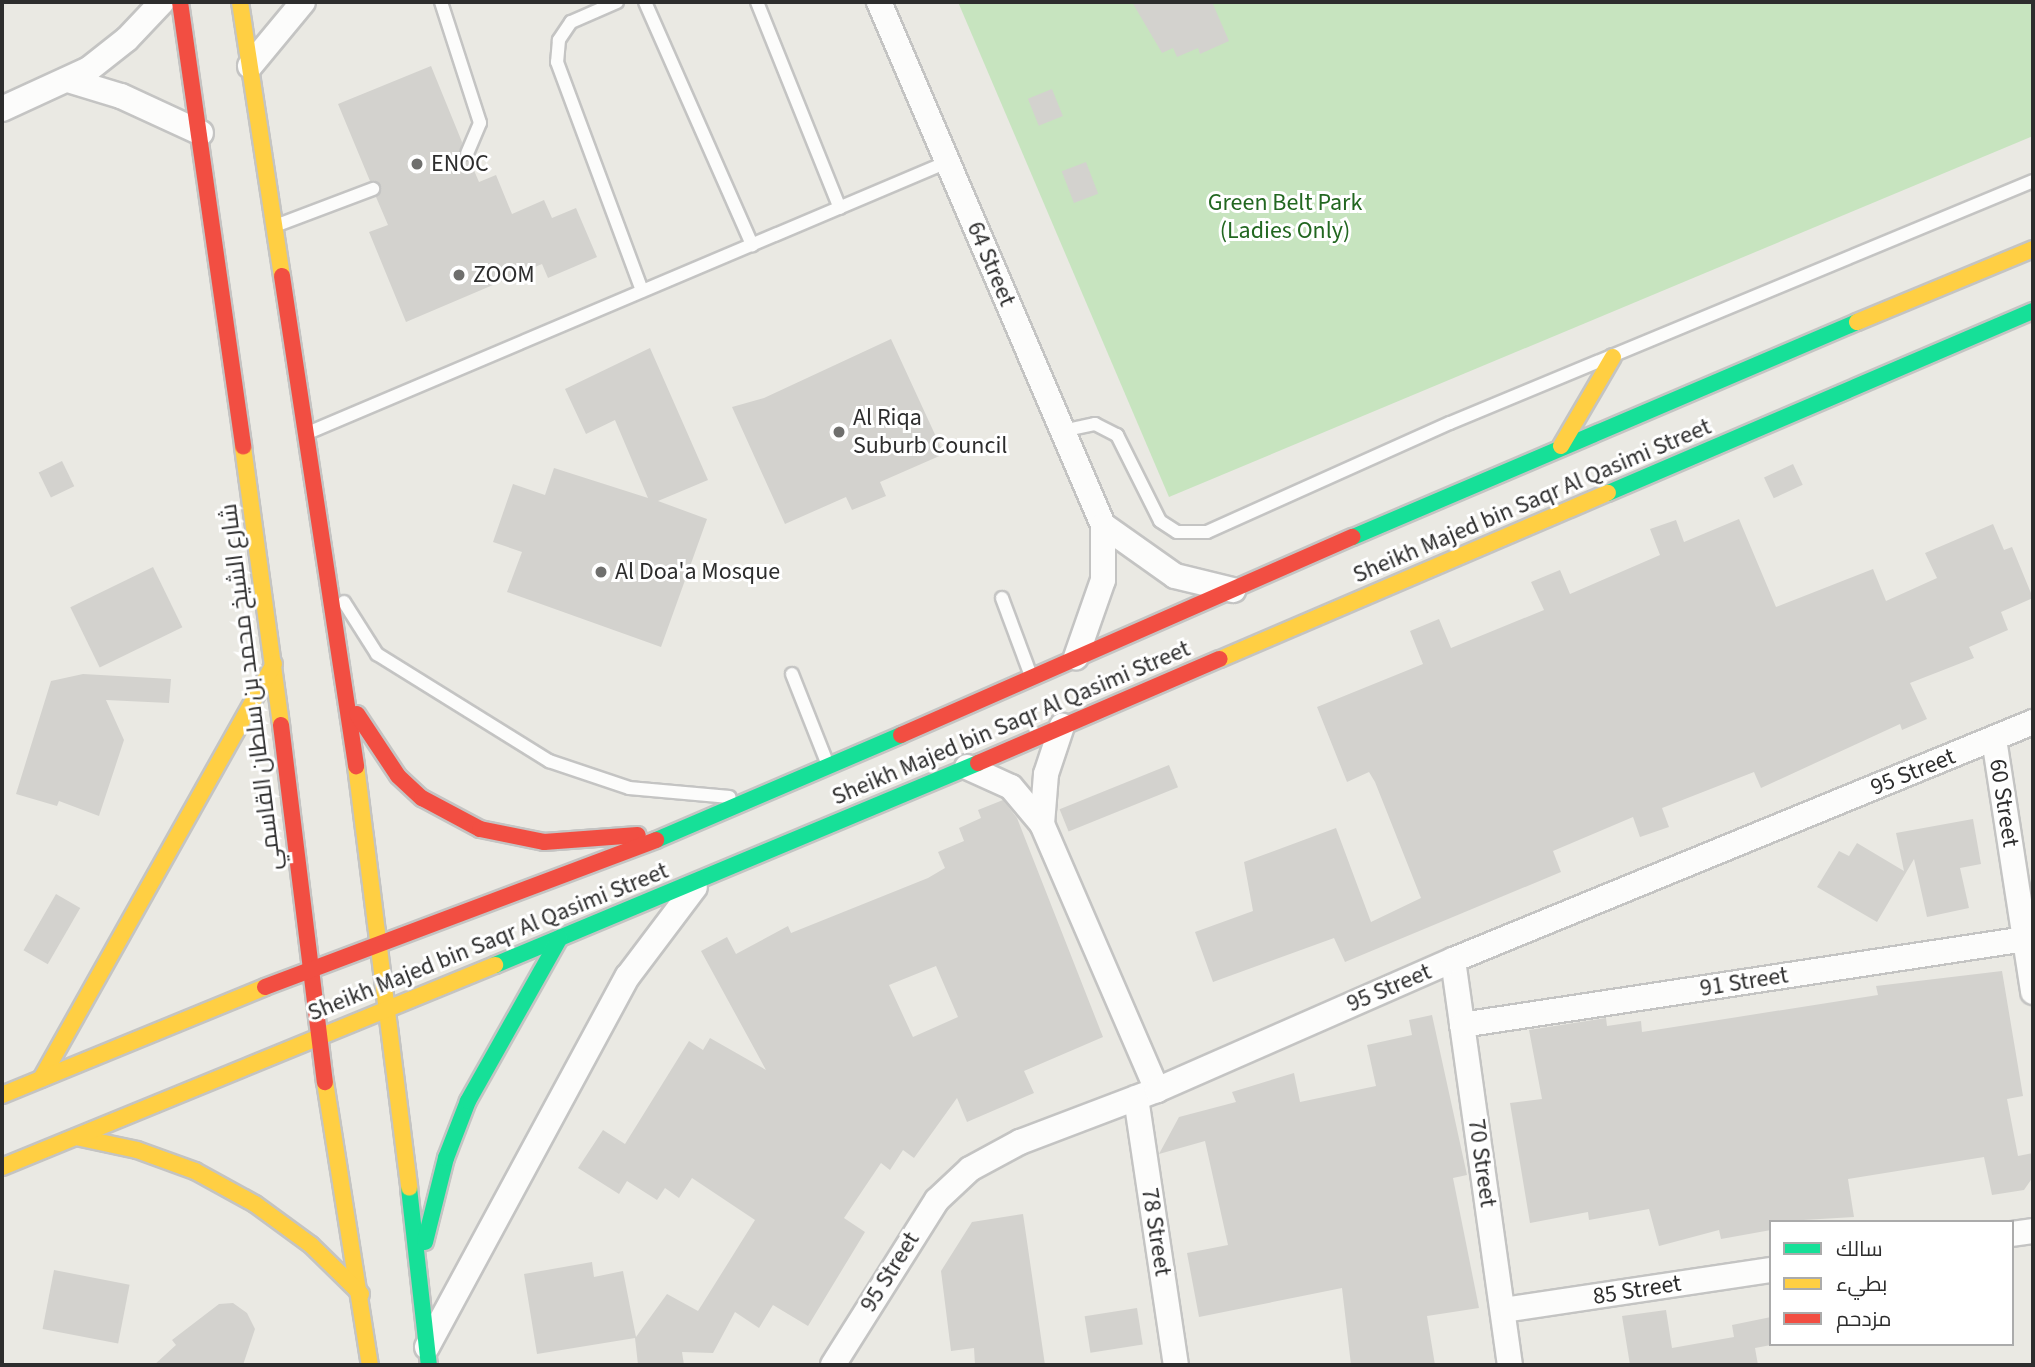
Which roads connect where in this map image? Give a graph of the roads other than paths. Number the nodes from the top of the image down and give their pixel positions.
1 (162, 2) edge
2 (180, 2) edge
3 (240, 2) edge
4 (303, 2) edge
5 (441, 2) edge
6 (617, 2) edge
7 (645, 2) edge
8 (757, 2) edge
9 (879, 2) edge
10 (250, 66) junction
11 (68, 80) junction
12 (2, 109) edge
13 (201, 133) junction
14 (467, 153) dead end
15 (947, 162) junction
16 (2033, 181) edge
17 (373, 189) dead end
18 (840, 208) junction
19 (275, 226) junction
20 (752, 245) junction
21 (2033, 249) edge
22 (642, 291) junction
23 (2033, 311) edge
24 (1613, 357) junction
25 (1062, 431) junction
26 (306, 434) junction
27 (1561, 446) junction
28 (1103, 526) junction
29 (326, 565) junction
30 (1233, 590) junction
31 (1002, 598) dead end
32 (1076, 657) junction
33 (275, 664) junction
34 (792, 674) dead end
35 (1031, 677) junction
36 (346, 692) junction
37 (2033, 722) edge
38 (1062, 726) junction
39 (1994, 739) junction
40 (829, 766) junction
41 (967, 767) junction
42 (762, 796) junction
43 (1042, 824) junction
44 (666, 833) junction
45 (701, 881) junction
46 (561, 939) junction
47 (2025, 939) junction
48 (380, 943) junction
49 (1453, 960) junction
50 (310, 968) junction
51 (2033, 992) edge
52 (388, 1006) junction
53 (1462, 1025) junction
54 (319, 1034) junction
55 (41, 1079) junction
56 (1147, 1094) junction
57 (2, 1095) edge
58 (76, 1137) junction
59 (2, 1167) edge
60 (2033, 1231) edge
61 (2014, 1234) edge
62 (1769, 1270) edge
63 (419, 1277) junction
64 (361, 1294) junction
65 (1503, 1310) junction
66 (428, 1356) edge
67 (370, 1365) edge
68 (833, 1365) edge
69 (1176, 1365) edge
70 (1510, 1365) edge

1 - 11 street
2 - 13 main road, شارع الشيخ محمد بن سلطان القاسمي
3 - 10 main road
4 - 10 street
5 - 14 lane
6 - 22 lane
7 - 20 lane
8 - 18 lane
9 - 15 street, 64 Street
10 - 19 main road
11 - 12 street
11 - 13 street
13 - 33 main road, شارع الشيخ محمد بن سلطان القاسمي
15 - 18 lane
15 - 25 street, 64 Street
16 - 24 lane
17 - 19 lane
18 - 20 lane
19 - 26 main road
20 - 22 lane
21 - 27 main road, Sheikh Majed bin Saqr Al Qasimi Street
22 - 26 lane
23 - 38 main road, Sheikh Majed bin Saqr Al Qasimi Street
24 - 25 lane
24 - 27 main road
25 - 28 street, 64 Street
26 - 29 main road
27 - 30 main road, Sheikh Majed bin Saqr Al Qasimi Street
28 - 30 street
28 - 32 street, 64 Street
29 - 36 main road
29 - 42 lane
30 - 32 main road, Sheikh Majed bin Saqr Al Qasimi Street
31 - 35 lane
32 - 35 main road, Sheikh Majed bin Saqr Al Qasimi Street
33 - 50 main road, شارع الشيخ محمد بن سلطان القاسمي
33 - 55 main road
34 - 40 lane
35 - 40 main road, Sheikh Majed bin Saqr Al Qasimi Street
36 - 44 main road
36 - 48 main road
37 - 39 street, 95 Street
38 - 41 main road, Sheikh Majed bin Saqr Al Qasimi Street
38 - 43 street
39 - 47 street, 60 Street
39 - 49 street, 95 Street
40 - 42 main road, Sheikh Majed bin Saqr Al Qasimi Street
41 - 43 street
41 - 45 main road, Sheikh Majed bin Saqr Al Qasimi Street
42 - 44 main road, Sheikh Majed bin Saqr Al Qasimi Street
43 - 56 street, 78 Street
44 - 48 main road, Sheikh Majed bin Saqr Al Qasimi Street
45 - 46 main road, Sheikh Majed bin Saqr Al Qasimi Street
45 - 66 street
46 - 52 main road, Sheikh Majed bin Saqr Al Qasimi Street
46 - 63 main road
47 - 51 street, 60 Street
47 - 53 street, 91 Street
48 - 50 main road, Sheikh Majed bin Saqr Al Qasimi Street
48 - 52 main road
49 - 53 street, 70 Street
49 - 56 street, 95 Street
50 - 54 main road, شارع الشيخ محمد بن سلطان القاسمي
50 - 55 main road, Sheikh Majed bin Saqr Al Qasimi Street
52 - 54 main road, Sheikh Majed bin Saqr Al Qasimi Street
52 - 63 main road
53 - 65 street, 70 Street
54 - 58 main road, Sheikh Majed bin Saqr Al Qasimi Street
54 - 64 main road, شارع الشيخ محمد بن سلطان القاسمي
55 - 57 main road, Sheikh Majed bin Saqr Al Qasimi Street
56 - 68 street, 95 Street
56 - 69 street, 78 Street
58 - 59 main road, Sheikh Majed bin Saqr Al Qasimi Street
58 - 64 main road
60 - 61 street
62 - 65 street, 85 Street
63 - 66 main road
64 - 67 main road, شارع الشيخ محمد بن سلطان القاسمي
65 - 70 street, 70 Street

